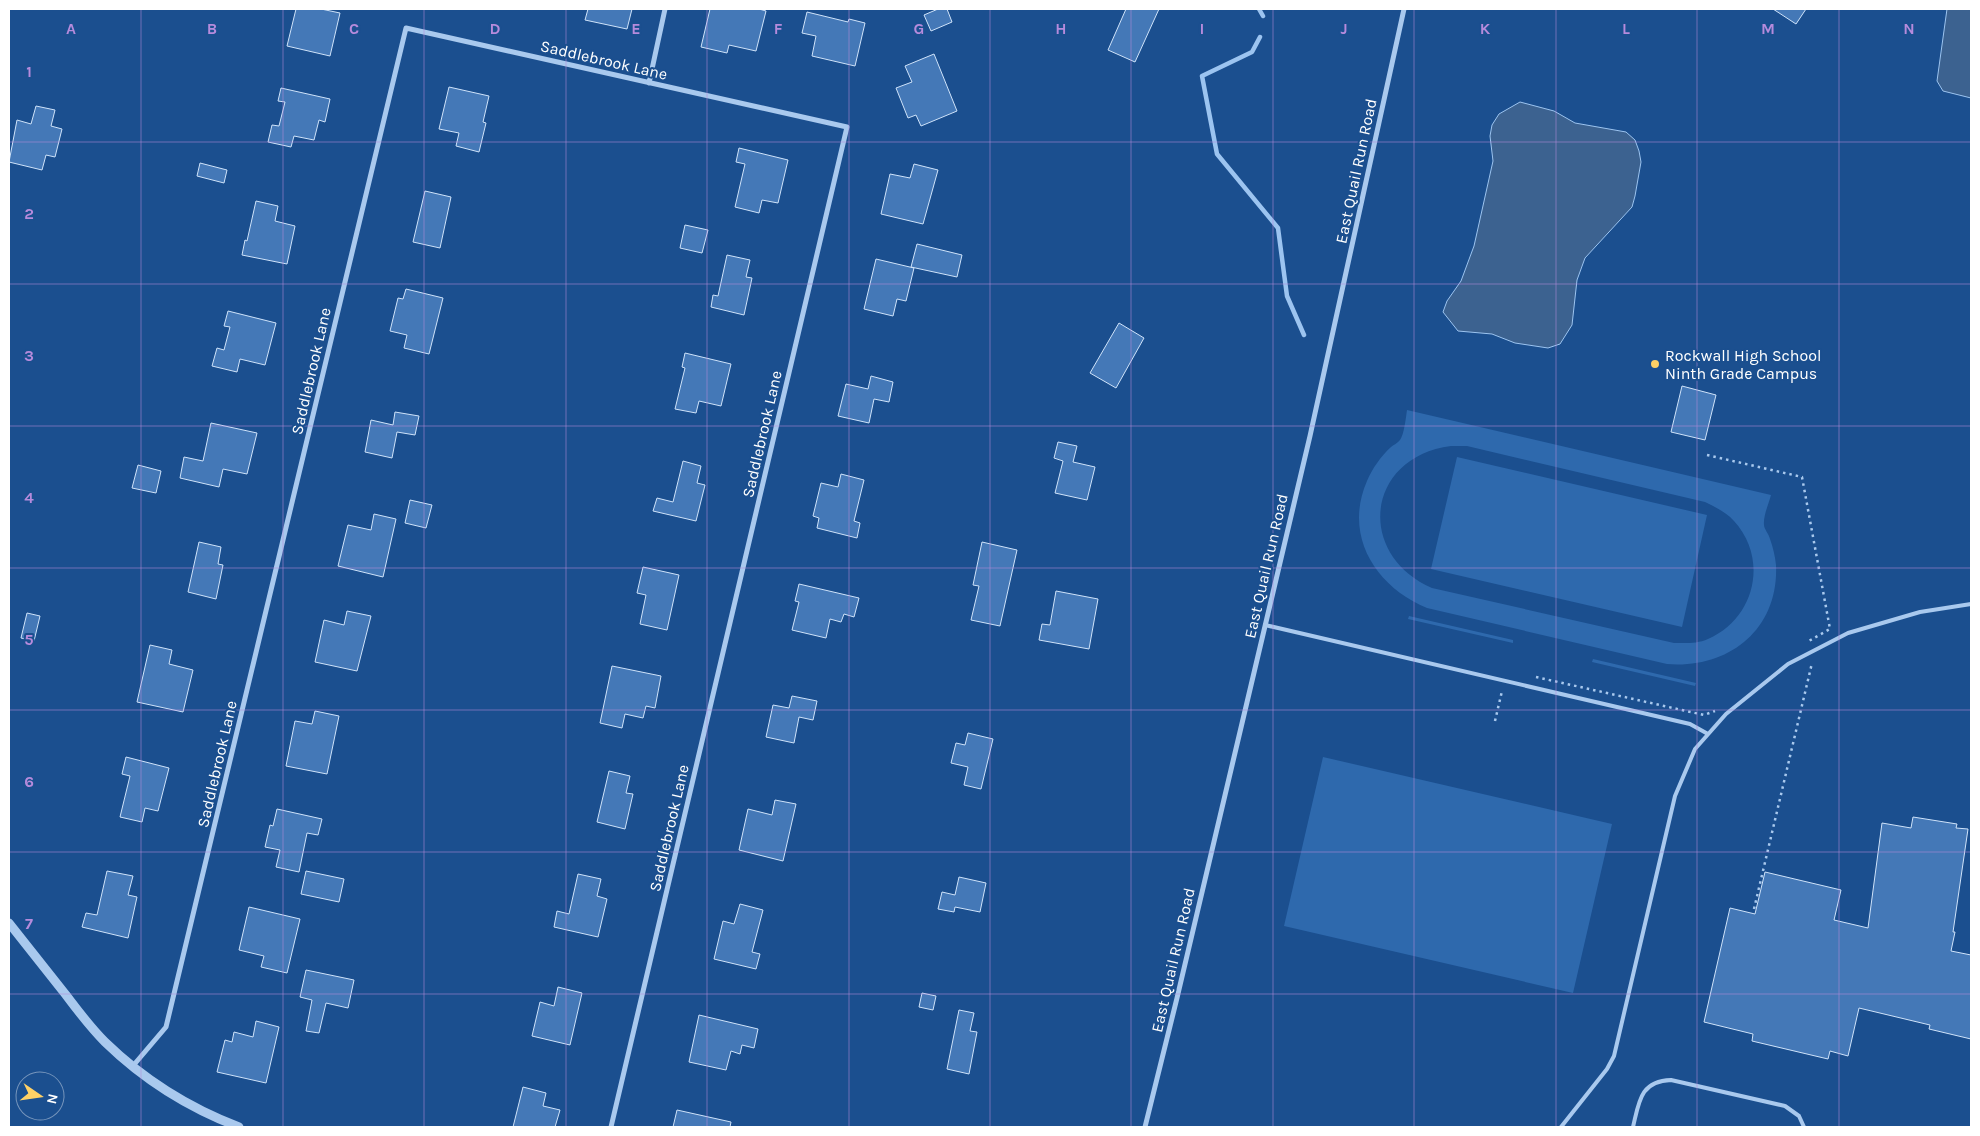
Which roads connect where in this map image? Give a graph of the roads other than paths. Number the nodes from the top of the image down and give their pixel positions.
1 (665, 9) edge
2 (1404, 9) edge
3 (649, 83) junction
4 (1971, 604) edge
5 (1265, 625) junction
6 (1708, 734) junction
7 (9, 923) edge
8 (132, 1067) junction
9 (239, 1127) edge
10 (611, 1127) edge
11 (1145, 1127) edge
12 (1561, 1127) edge
13 (1633, 1127) edge
14 (1804, 1127) edge

1 - 3 street
2 - 5 street, East Quail Run Road
3 - 8 street, Saddlebrook Lane
3 - 10 street, Saddlebrook Lane
4 - 6 lane
5 - 6 lane
5 - 11 street, East Quail Run Road
6 - 12 lane
7 - 8 street
8 - 9 street
13 - 14 lane

